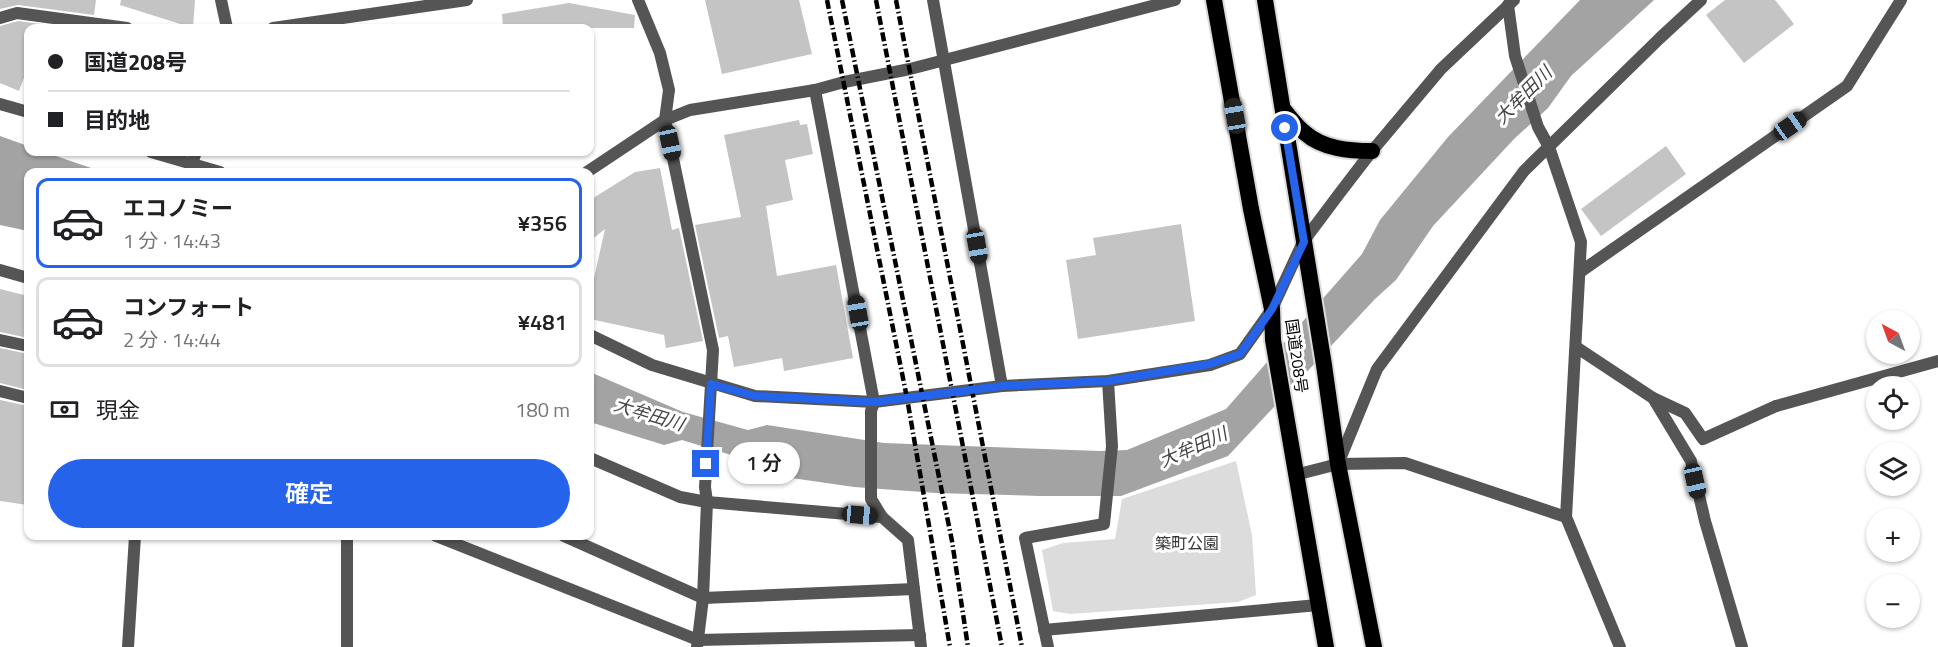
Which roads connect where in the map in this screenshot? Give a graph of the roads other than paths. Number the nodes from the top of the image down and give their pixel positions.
1 (221, 0) edge
2 (467, 0) edge
3 (638, 0) edge
4 (933, 0) edge
5 (1175, 0) edge
6 (1214, 0) edge
7 (1265, 0) edge
8 (1701, 0) edge
9 (1901, 0) edge
10 (1511, 2) edge
11 (0, 18) edge
12 (96, 24) edge
13 (225, 24) edge
14 (301, 24) edge
15 (944, 60) junction
16 (815, 90) junction
17 (0, 104) edge
18 (1282, 109) junction
19 (24, 111) edge
20 (665, 120) junction
21 (1549, 147) junction
22 (1372, 151) junction
23 (160, 156) edge
24 (188, 168) edge
25 (593, 168) edge
26 (1304, 242) junction
27 (0, 270) edge
28 (1580, 272) junction
29 (24, 277) edge
30 (1272, 309) junction
31 (594, 337) edge
32 (0, 340) edge
33 (24, 345) edge
34 (1576, 347) junction
35 (1938, 362) edge
36 (1108, 381) junction
37 (711, 384) junction
38 (1002, 386) junction
39 (0, 391) edge
40 (24, 397) edge
41 (1653, 398) junction
42 (873, 407) junction
43 (594, 460) edge
44 (1338, 464) junction
45 (1295, 475) junction
46 (707, 502) junction
47 (882, 517) junction
48 (1566, 518) junction
49 (135, 540) edge
50 (347, 540) edge
51 (446, 540) edge
52 (573, 540) edge
53 (914, 589) junction
54 (703, 598) junction
55 (1318, 605) junction
56 (1044, 630) junction
57 (921, 641) edge
58 (698, 643) edge
59 (128, 647) edge
60 (347, 647) edge
61 (1048, 647) edge
62 (1326, 647) edge
63 (1374, 647) edge
64 (1620, 647) edge
65 (1742, 647) edge

1 - 13 street
2 - 14 street
3 - 20 street
4 - 15 street
5 - 15 street
6 - 30 highway, 国道208号
7 - 18 highway, 国道208号
8 - 21 street
9 - 28 street
10 - 21 street
10 - 22 street
11 - 12 street
15 - 16 street
15 - 38 street
16 - 20 street
16 - 42 street
17 - 19 street
18 - 22 highway
18 - 26 highway, 国道208号
20 - 25 street
20 - 37 street
21 - 28 street
21 - 44 street
22 - 26 street
23 - 24 street
26 - 30 street
26 - 44 highway, 国道208号
27 - 29 street
28 - 34 street
30 - 36 street
30 - 45 highway, 国道208号
31 - 37 street
32 - 33 street
34 - 41 street
34 - 48 street
35 - 41 street
36 - 38 street
36 - 56 street
37 - 42 street
37 - 46 street
38 - 42 street
39 - 40 street
41 - 65 street
42 - 47 street
43 - 46 street
44 - 45 street
44 - 48 street
44 - 63 highway, 国道208号
45 - 55 highway, 国道208号
46 - 47 street
46 - 54 street
47 - 53 street
48 - 64 street
49 - 59 street
50 - 60 street
51 - 58 street
52 - 54 street
53 - 54 street
53 - 57 street
54 - 58 street
55 - 56 street
55 - 62 highway, 国道208号
56 - 61 street
57 - 58 street

